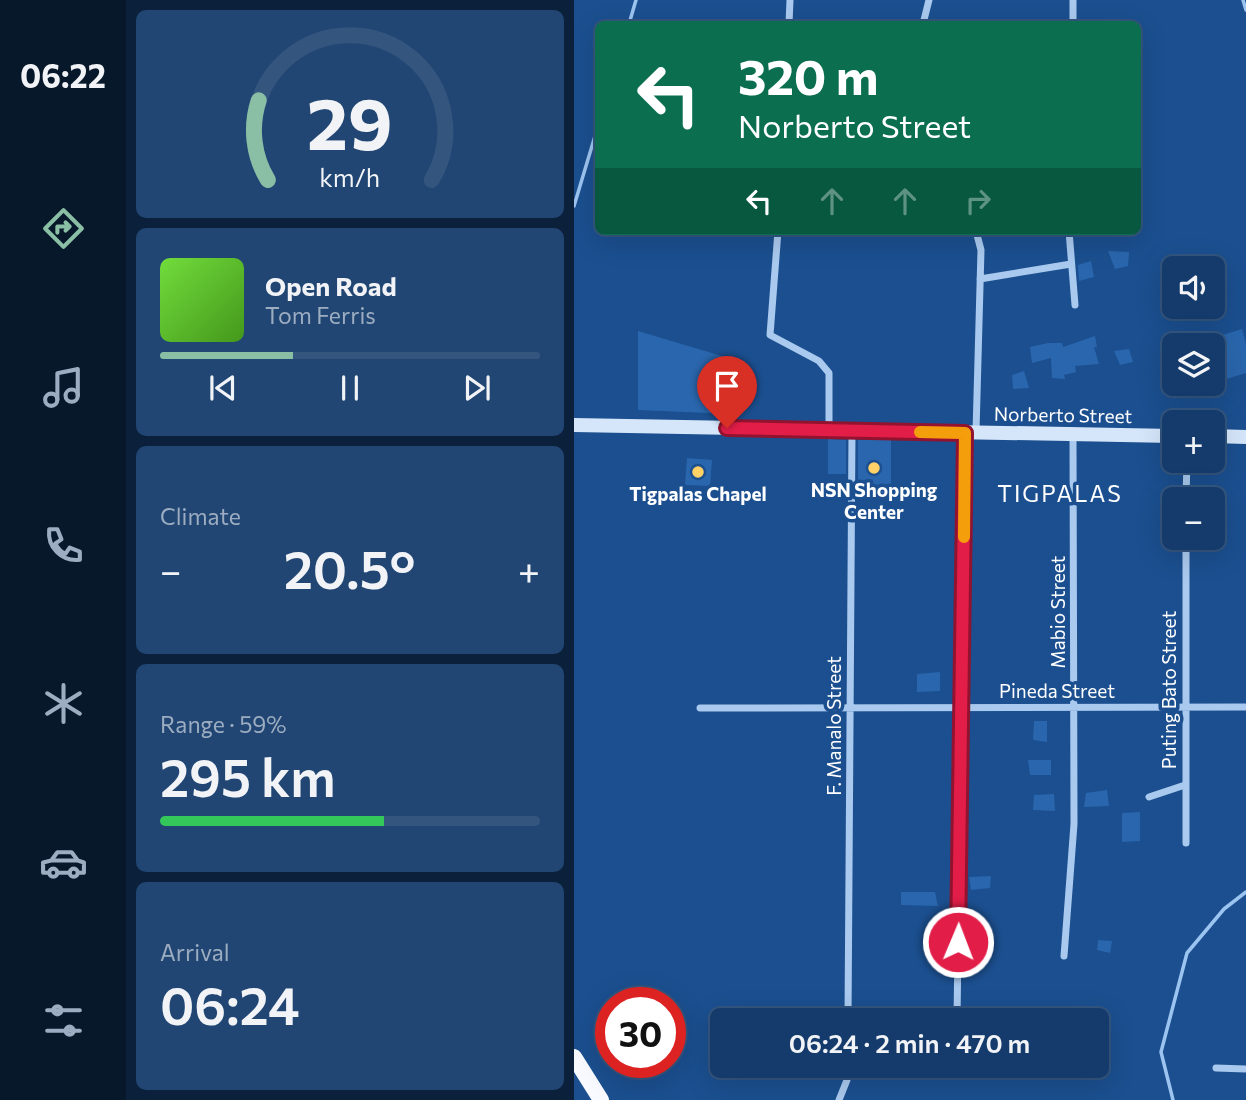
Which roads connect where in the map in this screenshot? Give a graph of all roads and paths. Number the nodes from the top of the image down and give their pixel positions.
1 (790, 0) edge
2 (929, 0) edge
3 (1073, 0) edge
4 (789, 21) edge
5 (924, 21) edge
6 (1073, 21) edge
7 (778, 235) edge
8 (977, 235) edge
9 (1069, 235) edge
10 (1071, 264) junction
11 (980, 279) junction
12 (1074, 305) dead end
13 (574, 425) edge
14 (829, 430) junction
15 (852, 431) junction
16 (970, 433) junction
17 (1073, 435) junction
18 (1162, 436) edge
19 (1225, 436) edge
20 (1246, 436) edge
21 (1186, 550) edge
22 (1074, 707) junction
23 (1184, 707) junction
24 (1246, 707) edge
25 (700, 708) dead end
26 (850, 708) junction
27 (963, 708) junction
28 (1185, 785) junction
29 (1149, 797) dead end
30 (1185, 843) dead end
31 (1064, 956) dead end
32 (848, 1008) edge
33 (957, 1008) edge
34 (574, 1057) edge
35 (1216, 1068) dead end
36 (1246, 1069) edge
37 (847, 1078) edge
38 (601, 1100) edge
39 (839, 1100) edge

1 - 4 street
2 - 5 street
3 - 6 street
7 - 14 street
8 - 11 street
9 - 10 street
10 - 11 street
10 - 12 street
11 - 16 street
13 - 14 main road, Norberto Street
14 - 15 main road, Norberto Street
15 - 16 main road, Norberto Street
15 - 26 street, F. Manalo Street
16 - 17 main road, Norberto Street
16 - 27 street
17 - 18 main road, Norberto Street
17 - 22 street, Mabio Street
19 - 20 main road
21 - 23 street, Puting Bato Street
22 - 23 street, Pineda Street
22 - 27 street, Pineda Street
22 - 31 street, Mabio Street
23 - 24 street, Pineda Street
23 - 28 street, Puting Bato Street
25 - 26 street, Pineda Street
26 - 27 street, Pineda Street
26 - 32 street, F. Manalo Street
27 - 33 street
28 - 29 street
28 - 30 street, Puting Bato Street
34 - 38 highway
35 - 36 street
37 - 39 street

